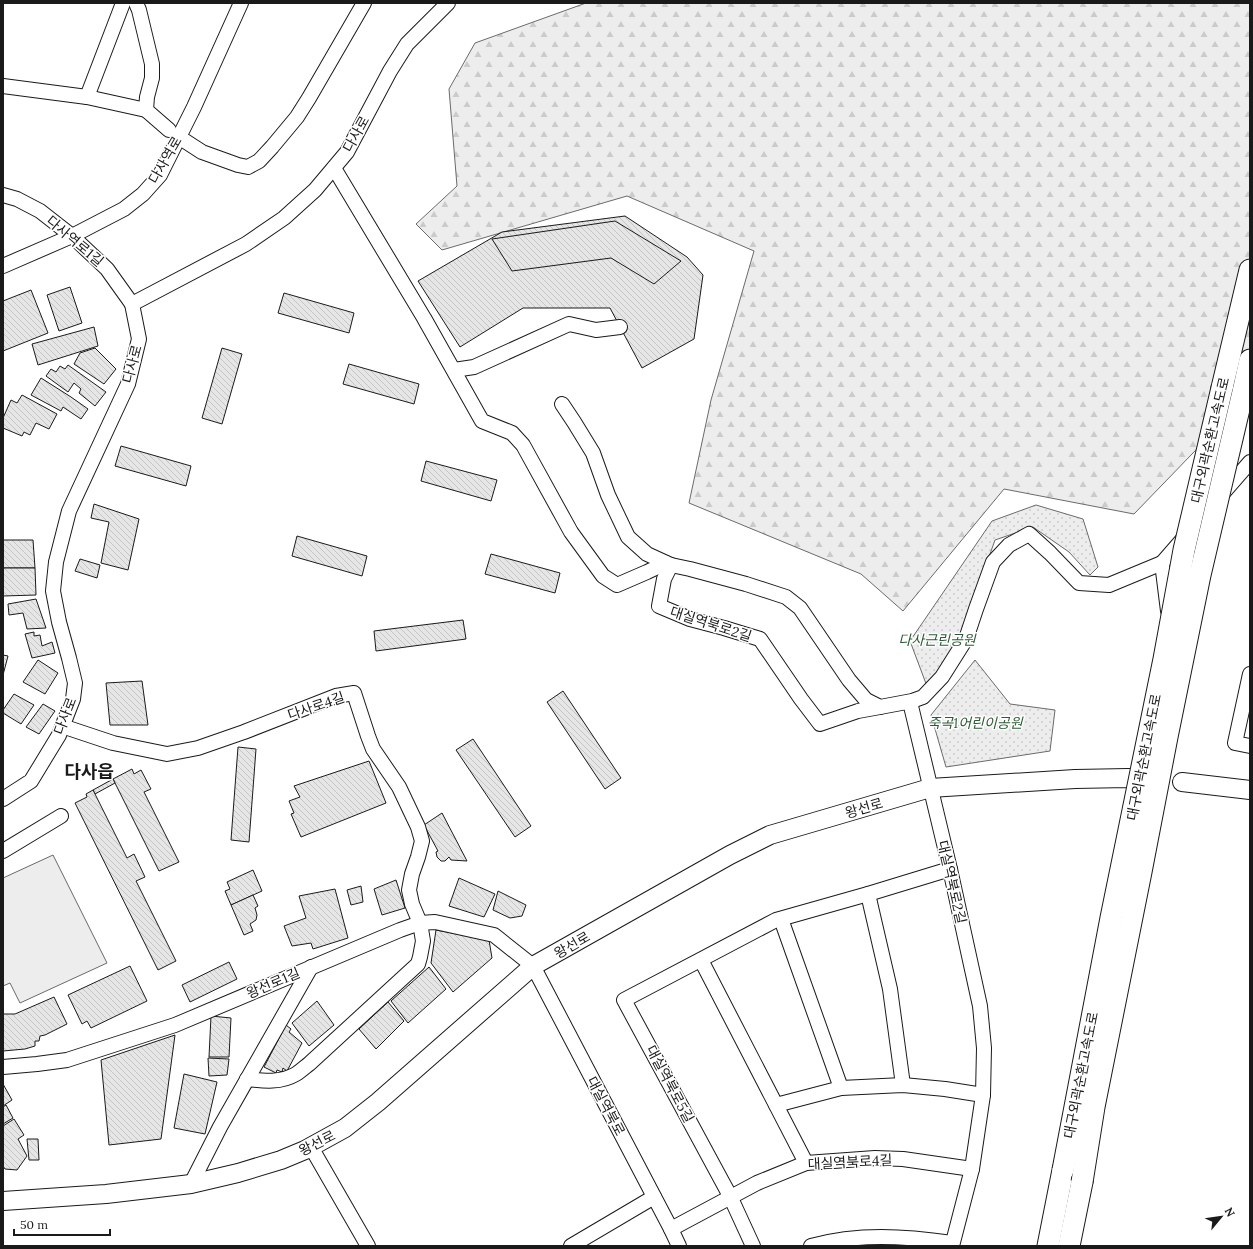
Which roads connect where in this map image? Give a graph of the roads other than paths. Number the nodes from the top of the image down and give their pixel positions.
1 (123, 3) edge
2 (136, 3) edge
3 (241, 3) edge
4 (364, 3) edge
5 (444, 4) edge
6 (3, 86) edge
7 (87, 97) junction
8 (146, 110) junction
9 (169, 130) dead end
10 (185, 141) dead end
11 (334, 168) junction
12 (3, 195) edge
13 (72, 236) junction
14 (3, 266) edge
15 (1250, 270) edge
16 (132, 304) junction
17 (620, 327) dead end
18 (1250, 360) edge
19 (454, 370) junction
20 (562, 404) dead end
21 (1250, 462) edge
22 (1162, 563) junction
23 (668, 564) junction
24 (1250, 674) edge
25 (910, 702) junction
26 (880, 707) junction
27 (62, 726) junction
28 (1250, 746) edge
29 (1150, 780) junction
30 (1182, 782) joint
31 (930, 788) junction
32 (1250, 790) edge
33 (3, 799) edge
34 (60, 816) dead end
35 (3, 851) edge
36 (950, 869) junction
37 (868, 894) junction
38 (781, 919) junction
39 (420, 923) junction
40 (701, 960) junction
41 (534, 966) junction
42 (311, 967) junction
43 (3, 1066) edge
44 (247, 1079) junction
45 (903, 1085) junction
46 (841, 1088) junction
47 (983, 1094) junction
48 (776, 1105) junction
49 (311, 1147) junction
50 (806, 1163) junction
51 (972, 1169) junction
52 (191, 1184) junction
53 (730, 1196) junction
54 (654, 1197) junction
55 (3, 1201) edge
56 (671, 1229) junction
57 (952, 1244) edge
58 (368, 1246) edge
59 (571, 1246) edge
60 (678, 1246) edge
61 (753, 1246) edge
62 (812, 1246) edge
63 (1048, 1246) edge
64 (1069, 1246) edge

1 - 7 street
2 - 8 street
3 - 13 street, 다사역로
4 - 10 street
5 - 11 street, 다사로
6 - 7 street
7 - 8 street
8 - 9 street
11 - 16 street, 다사로
11 - 19 street
12 - 13 street, 다사역로1길
13 - 14 street, 다사역로
13 - 16 street, 다사역로1길
15 - 63 highway, 대구외곽순환고속도로, bridge
16 - 27 street, 다사로
17 - 19 street
18 - 64 highway, 대구외곽순환고속도로, bridge
19 - 23 street
20 - 23 street
21 - 22 street
22 - 25 street
22 - 29 street
23 - 26 street
23 - 26 street, 대실역북로2길
24 - 28 street
25 - 26 street, 대실역북로2길
25 - 31 street, 대실역북로2길
27 - 33 street, 다사로
27 - 39 street, 다사로4길
29 - 30 street, 왕선로
29 - 31 main road, 왕선로
30 - 32 main road
31 - 36 street, 대실역북로2길
31 - 41 main road, 왕선로
34 - 35 street
36 - 37 street, 대실역북로5길
36 - 47 street, 대실역북로2길
37 - 38 street, 대실역북로5길
37 - 45 street
38 - 40 street, 대실역북로5길
38 - 46 street
39 - 41 street, 왕선로1길
39 - 42 street, 왕선로1길
39 - 44 street
40 - 48 street
40 - 53 street, 대실역북로5길
41 - 49 main road, 왕선로
41 - 54 street, 대실역북로
42 - 43 street, 왕선로1길
42 - 44 street
44 - 52 street
45 - 46 street
45 - 47 street
46 - 48 street
47 - 51 street, 대실역북로2길
48 - 50 street
49 - 52 main road, 왕선로
49 - 58 street
50 - 51 street, 대실역북로4길
50 - 53 street, 대실역북로4길
51 - 57 street, 대실역북로2길
52 - 55 main road, 왕선로
53 - 56 street, 대실역북로4길
53 - 61 street, 대실역북로5길
54 - 56 street, 대실역북로
54 - 59 street
56 - 60 street, 대실역북로
57 - 62 street, 대실역북로2길

